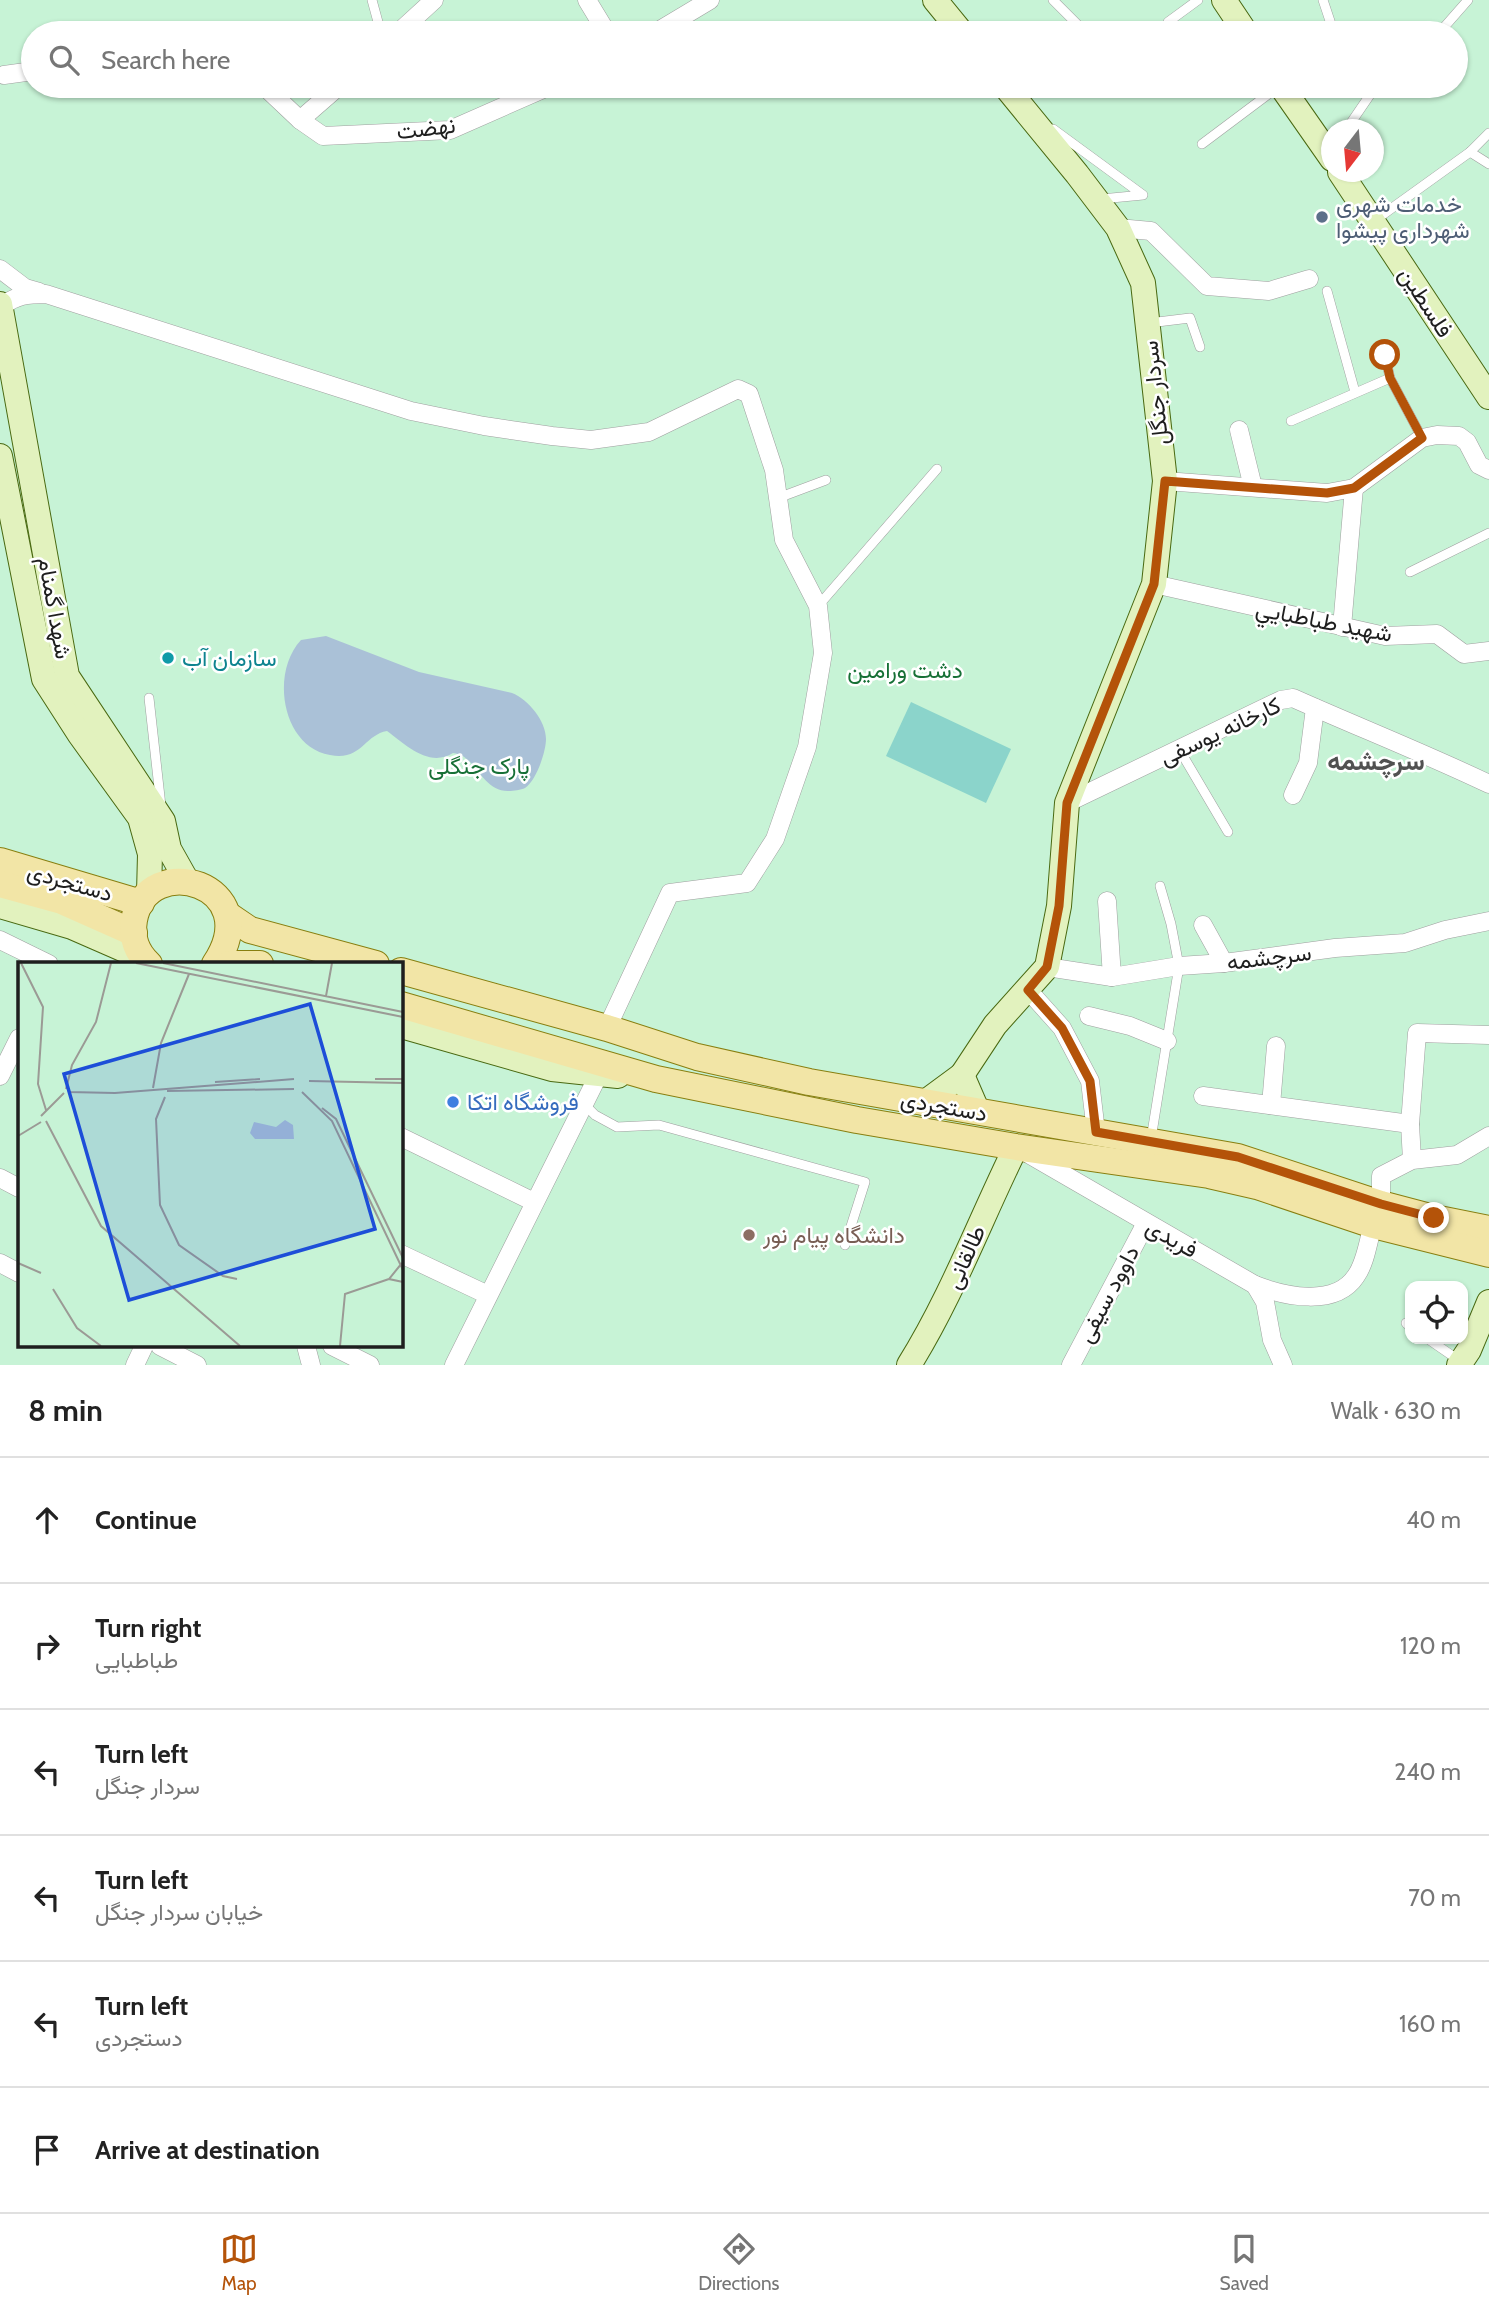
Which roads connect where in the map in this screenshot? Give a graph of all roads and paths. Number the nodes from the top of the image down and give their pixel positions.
1 (372, 0) edge
2 (434, 0) edge
3 (587, 0) edge
4 (710, 0) edge
5 (935, 0) edge
6 (1053, 0) edge
7 (1198, 0) edge
8 (1223, 0) edge
9 (1323, 0) edge
10 (1468, 0) edge
11 (378, 21) edge
12 (411, 21) edge
13 (600, 21) edge
14 (675, 21) edge
15 (952, 21) edge
16 (1074, 21) edge
17 (1169, 21) edge
18 (1238, 21) edge
19 (1330, 21) edge
20 (1450, 21) edge
21 (21, 73) edge
22 (1, 76) edge
23 (277, 98) edge
24 (325, 98) edge
25 (523, 98) edge
26 (1015, 98) edge
27 (1264, 98) edge
28 (1289, 98) edge
29 (1368, 98) edge
30 (1024, 108) junction
31 (1354, 119) edge
32 (300, 120) junction
33 (1489, 133) edge
34 (1321, 142) edge
35 (1202, 144) dead end
36 (1471, 152) junction
37 (1489, 164) edge
38 (1348, 182) edge
39 (1096, 199) junction
40 (1373, 222) junction
41 (1118, 228) junction
42 (0, 269) edge
43 (1308, 279) dead end
44 (1327, 291) dead end
45 (46, 294) junction
46 (0, 305) edge
47 (1147, 323) junction
48 (1200, 347) dead end
49 (1385, 355) dead end
50 (1390, 378) junction
51 (1355, 393) junction
52 (1489, 397) edge
53 (1291, 421) dead end
54 (1239, 430) dead end
55 (1422, 438) junction
56 (0, 456) edge
57 (937, 469) dead end
58 (1489, 470) edge
59 (826, 480) dead end
60 (1165, 481) junction
61 (1253, 487) junction
62 (1354, 488) junction
63 (778, 498) junction
64 (1489, 533) edge
65 (1410, 572) dead end
66 (1154, 584) junction
67 (818, 606) junction
68 (1342, 627) junction
69 (1489, 651) edge
70 (149, 698) dead end
71 (1315, 708) junction
72 (1179, 749) junction
73 (1489, 784) edge
74 (1293, 795) dead end
75 (1067, 803) junction
76 (163, 821) junction
77 (1228, 832) dead end
78 (0, 861) edge
79 (187, 881) junction
80 (0, 884) edge
81 (1160, 886) dead end
82 (145, 898) junction
83 (1108, 901) dead end
84 (0, 906) edge
85 (228, 915) junction
86 (1489, 920) edge
87 (1203, 925) dead end
88 (0, 940) edge
89 (142, 952) edge
90 (45, 962) edge
91 (216, 962) edge
92 (369, 962) edge
93 (1224, 963) junction
94 (1047, 967) junction
95 (1179, 967) junction
96 (402, 971) edge
97 (1112, 977) junction
98 (1028, 990) junction
99 (402, 1005) edge
100 (1089, 1016) dead end
101 (402, 1026) edge
102 (607, 1028) junction
103 (1489, 1035) edge
104 (1167, 1041) junction
105 (1276, 1046) dead end
106 (10, 1054) edge
107 (599, 1074) junction
108 (962, 1074) junction
109 (0, 1076) edge
110 (656, 1079) junction
111 (1203, 1096) dead end
112 (583, 1103) junction
113 (924, 1103) junction
114 (1271, 1105) junction
115 (978, 1112) junction
116 (1410, 1124) junction
117 (1096, 1132) junction
118 (1489, 1136) edge
119 (402, 1137) edge
120 (1150, 1141) junction
121 (1016, 1147) junction
122 (1412, 1160) junction
123 (0, 1178) edge
124 (18, 1187) edge
125 (534, 1202) junction
126 (1377, 1214) junction
127 (1146, 1223) junction
128 (1489, 1229) edge
129 (845, 1245) dead end
130 (402, 1254) edge
131 (1489, 1254) edge
132 (0, 1263) edge
133 (18, 1272) edge
134 (1255, 1284) junction
135 (488, 1295) junction
136 (1489, 1302) edge
137 (1434, 1344) edge
138 (144, 1348) edge
139 (164, 1348) edge
140 (307, 1348) edge
141 (336, 1348) edge
142 (460, 1362) edge
143 (1460, 1364) edge
144 (135, 1365) edge
145 (197, 1365) edge
146 (311, 1365) edge
147 (370, 1365) edge
148 (909, 1365) edge
149 (1070, 1365) edge
150 (1283, 1365) edge

1 - 11 lane
2 - 12 street
3 - 13 street
4 - 14 street
5 - 15 street
6 - 16 lane
7 - 17 lane
8 - 18 street
9 - 19 lane
10 - 20 lane
21 - 22 street
23 - 32 street, نهضت
24 - 32 street
25 - 32 street, نهضت
26 - 30 street, سردار جنگل
27 - 35 lane
28 - 34 street, فلسطین
29 - 31 lane
30 - 39 street, سردار جنگل
30 - 39 lane
33 - 36 lane
36 - 37 lane
36 - 40 lane
38 - 40 street, فلسطین
39 - 41 street, سردار جنگل
40 - 52 street, فلسطین
41 - 43 street
41 - 47 street, سردار جنگل
42 - 45 street
44 - 51 lane
45 - 46 street
45 - 63 street
46 - 76 street, شهدا گمنام
47 - 48 lane
47 - 60 street, سردار جنگل
49 - 50 lane
50 - 51 lane
50 - 55 lane
51 - 53 lane
54 - 61 street
55 - 58 street
55 - 62 street
56 - 82 street, شهدا گمنام
57 - 67 lane
59 - 63 lane
60 - 61 street
60 - 66 street, سردار جنگل
61 - 62 street
62 - 68 street
63 - 67 street
64 - 65 lane
66 - 68 street, شهيد طباطبايي
66 - 75 street, سردار جنگل
67 - 102 street
68 - 69 street, شهيد طباطبايي
70 - 76 lane
71 - 72 street, کارخانه یوسفی
71 - 73 street, کارخانه یوسفی
71 - 74 street
72 - 75 street, کارخانه یوسفی
72 - 77 lane
75 - 94 street, سردار جنگل
76 - 79 street, شهدا گمنام
78 - 82 main road, دستجردی
79 - 82 main road
79 - 85 main road
80 - 89 main road, دستجردی
81 - 95 lane
82 - 89 main road
83 - 97 street
84 - 89 street
85 - 91 main road
85 - 92 main road
86 - 93 street, سرچشمه
87 - 93 street
88 - 90 street
93 - 95 street, سرچشمه
94 - 97 street, سرچشمه
94 - 98 street, سردار جنگل
95 - 97 street, سرچشمه
95 - 104 lane
96 - 102 main road, دستجردی
98 - 108 street, سردار جنگل
98 - 117 street
99 - 110 main road, دستجردی
100 - 104 street
101 - 107 street
102 - 113 main road, دستجردی
103 - 116 street
104 - 120 lane
105 - 114 street
106 - 109 street
107 - 110 street
107 - 112 street
108 - 113 street, سردار جنگل
108 - 115 street
110 - 121 main road, دستجردی
111 - 114 street
112 - 125 street
112 - 129 lane
113 - 115 main road, دستجردی
114 - 116 street
115 - 117 main road, دستجردی
116 - 122 street
117 - 120 main road, دستجردی
118 - 122 street
119 - 125 street
120 - 126 main road, دستجردی
121 - 126 main road, دستجردی
121 - 127 street, فریدی
121 - 148 street, طالقانی
122 - 126 street, فریدی
123 - 124 street
125 - 135 street
126 - 128 main road, دستجردی
126 - 131 main road, دستجردی
126 - 134 street, فریدی
127 - 134 street, فریدی
127 - 149 street, داوود سیفی
130 - 135 street
132 - 133 street
134 - 150 street
135 - 142 street
136 - 143 street
137 - 143 lane
138 - 144 street
139 - 145 street
140 - 146 street
141 - 147 street

